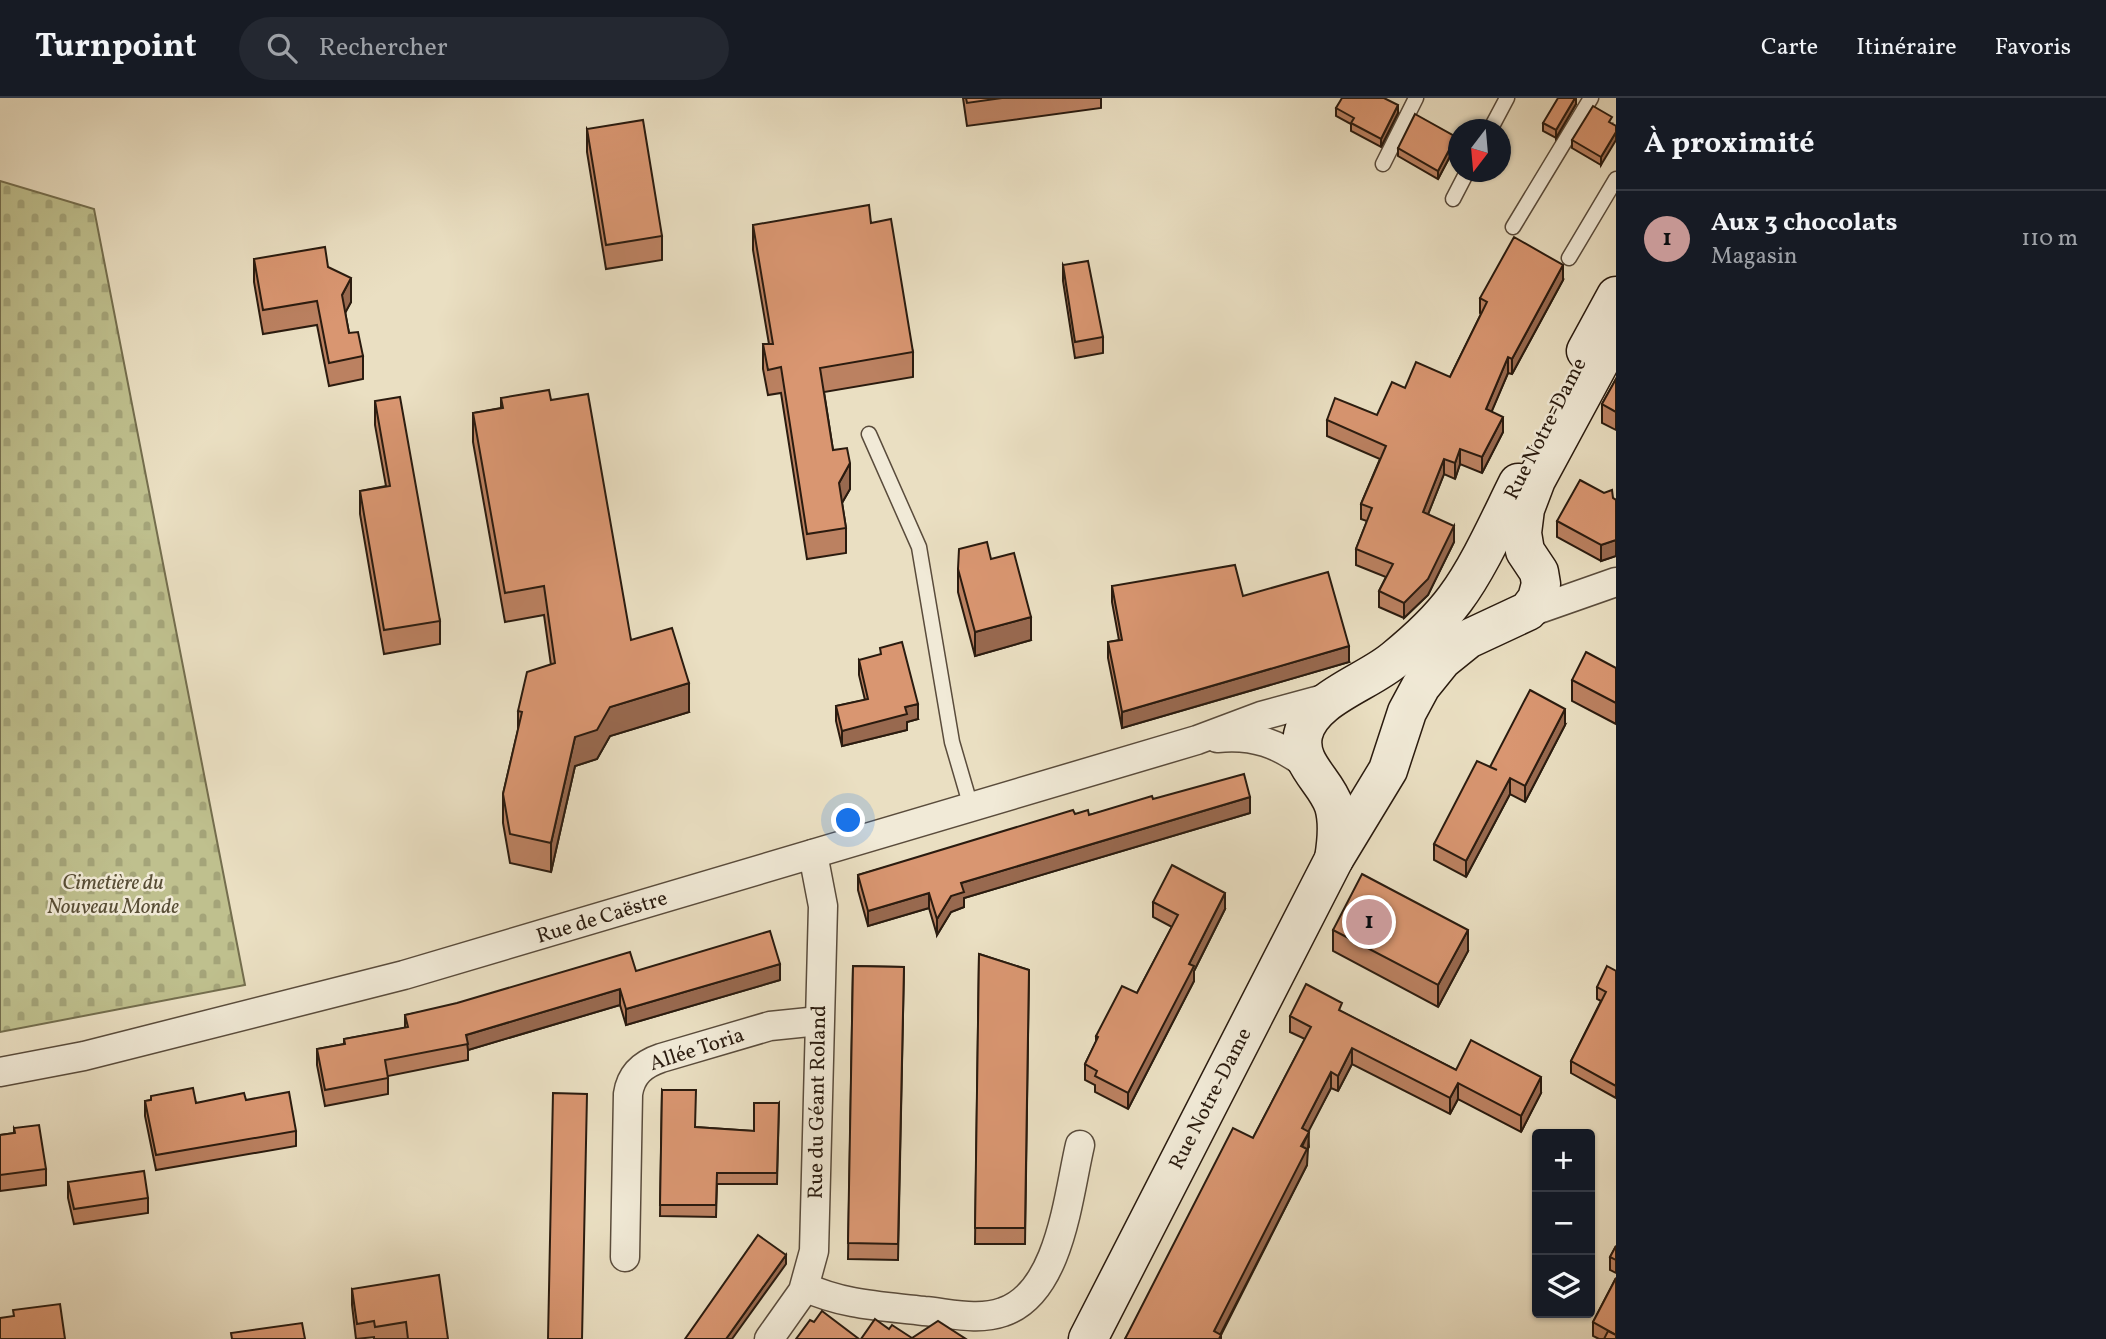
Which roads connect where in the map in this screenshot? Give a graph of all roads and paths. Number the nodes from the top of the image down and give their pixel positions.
1 (1416, 98) edge
2 (1507, 98) edge
3 (1591, 98) edge
4 (1496, 119) edge
5 (1383, 164) dead end
6 (1616, 179) edge
7 (1462, 182) edge
8 (1453, 199) dead end
9 (1513, 227) dead end
10 (1569, 258) dead end
11 (1616, 296) edge
12 (1616, 332) edge
13 (869, 434) dead end
14 (1476, 561) junction
15 (1534, 564) junction
16 (1616, 582) edge
17 (1584, 591) junction
18 (1513, 618) junction
19 (1339, 695) junction
20 (1197, 740) junction
21 (1314, 772) junction
22 (1381, 779) junction
23 (971, 807) junction
24 (813, 854) junction
25 (1334, 859) junction
26 (819, 1021) junction
27 (0, 1072) edge
28 (1080, 1145) dead end
29 (625, 1257) dead end
30 (805, 1287) junction
31 (769, 1339) edge
32 (1088, 1339) edge

1 - 5 lane
2 - 4 lane
3 - 9 lane
6 - 10 lane
7 - 8 lane
11 - 14 main road, Rue Notre-Dame
12 - 15 main road, Rue Notre-Dame
13 - 23 lane
14 - 15 main road
14 - 19 main road, Rue Notre-Dame
15 - 17 street
15 - 18 main road, Rue Notre-Dame
16 - 17 street
17 - 18 street
18 - 22 main road, Rue Notre-Dame
19 - 20 street, Rue de Caëstre
19 - 21 main road, Rue Notre-Dame
20 - 21 street, Rue de Caëstre
20 - 23 street, Rue de Caëstre
21 - 22 main road
21 - 25 main road, Rue Notre-Dame
22 - 25 main road, Rue Notre-Dame
23 - 24 street, Rue de Caëstre
24 - 26 street, Rue du Géant Roland
24 - 27 street, Rue de Caëstre
25 - 32 main road, Rue Notre-Dame
26 - 29 street, Allée Toria
26 - 30 street, Rue du Géant Roland
28 - 30 street
30 - 31 street, Rue du Géant Roland

